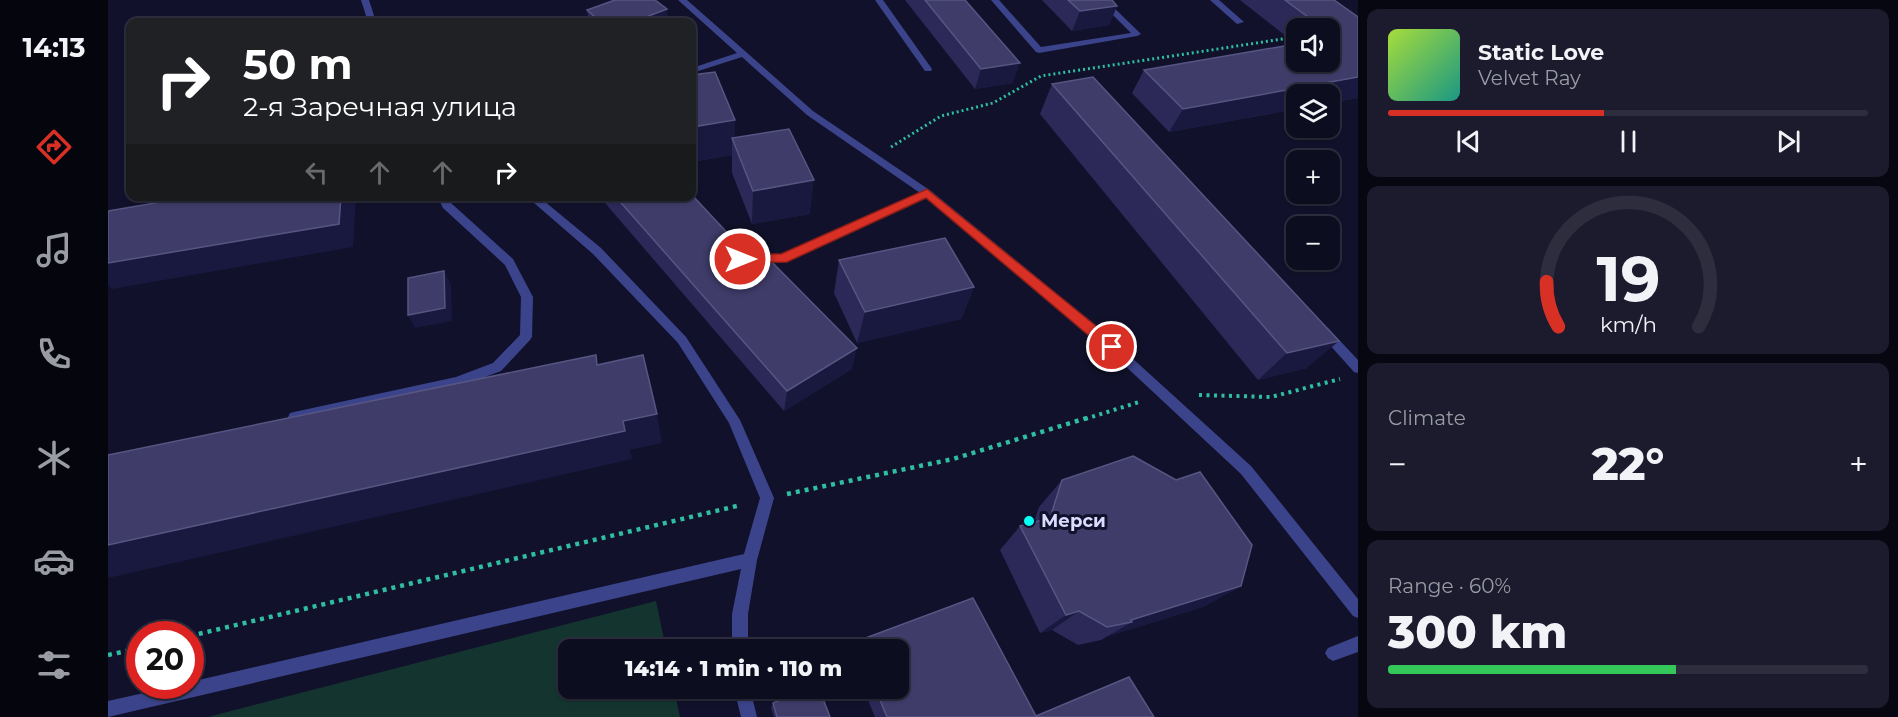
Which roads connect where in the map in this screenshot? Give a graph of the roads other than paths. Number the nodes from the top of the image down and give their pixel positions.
1 (365, 0) edge
2 (682, 0) edge
3 (879, 0) edge
4 (994, 0) edge
5 (1102, 0) edge
6 (1214, 0) edge
7 (371, 18) edge
8 (1240, 22) dead end
9 (744, 54) junction
10 (928, 69) dead end
11 (696, 70) edge
12 (927, 193) junction
13 (444, 201) edge
14 (537, 201) edge
15 (740, 259) edge
16 (1318, 325) edge
17 (1358, 368) edge
18 (283, 420) edge
19 (750, 560) junction
20 (1358, 611) edge
21 (740, 639) edge
22 (1358, 644) edge
23 (1333, 653) dead end
24 (745, 699) edge
25 (108, 709) edge
26 (749, 717) edge

1 - 7 street
2 - 9 street
3 - 10 street
4 - 5 street
6 - 8 street
9 - 11 street
9 - 12 street
12 - 15 street
12 - 20 street
13 - 18 street
14 - 19 street
16 - 17 street
19 - 21 street
19 - 25 street
22 - 23 street
24 - 26 street

